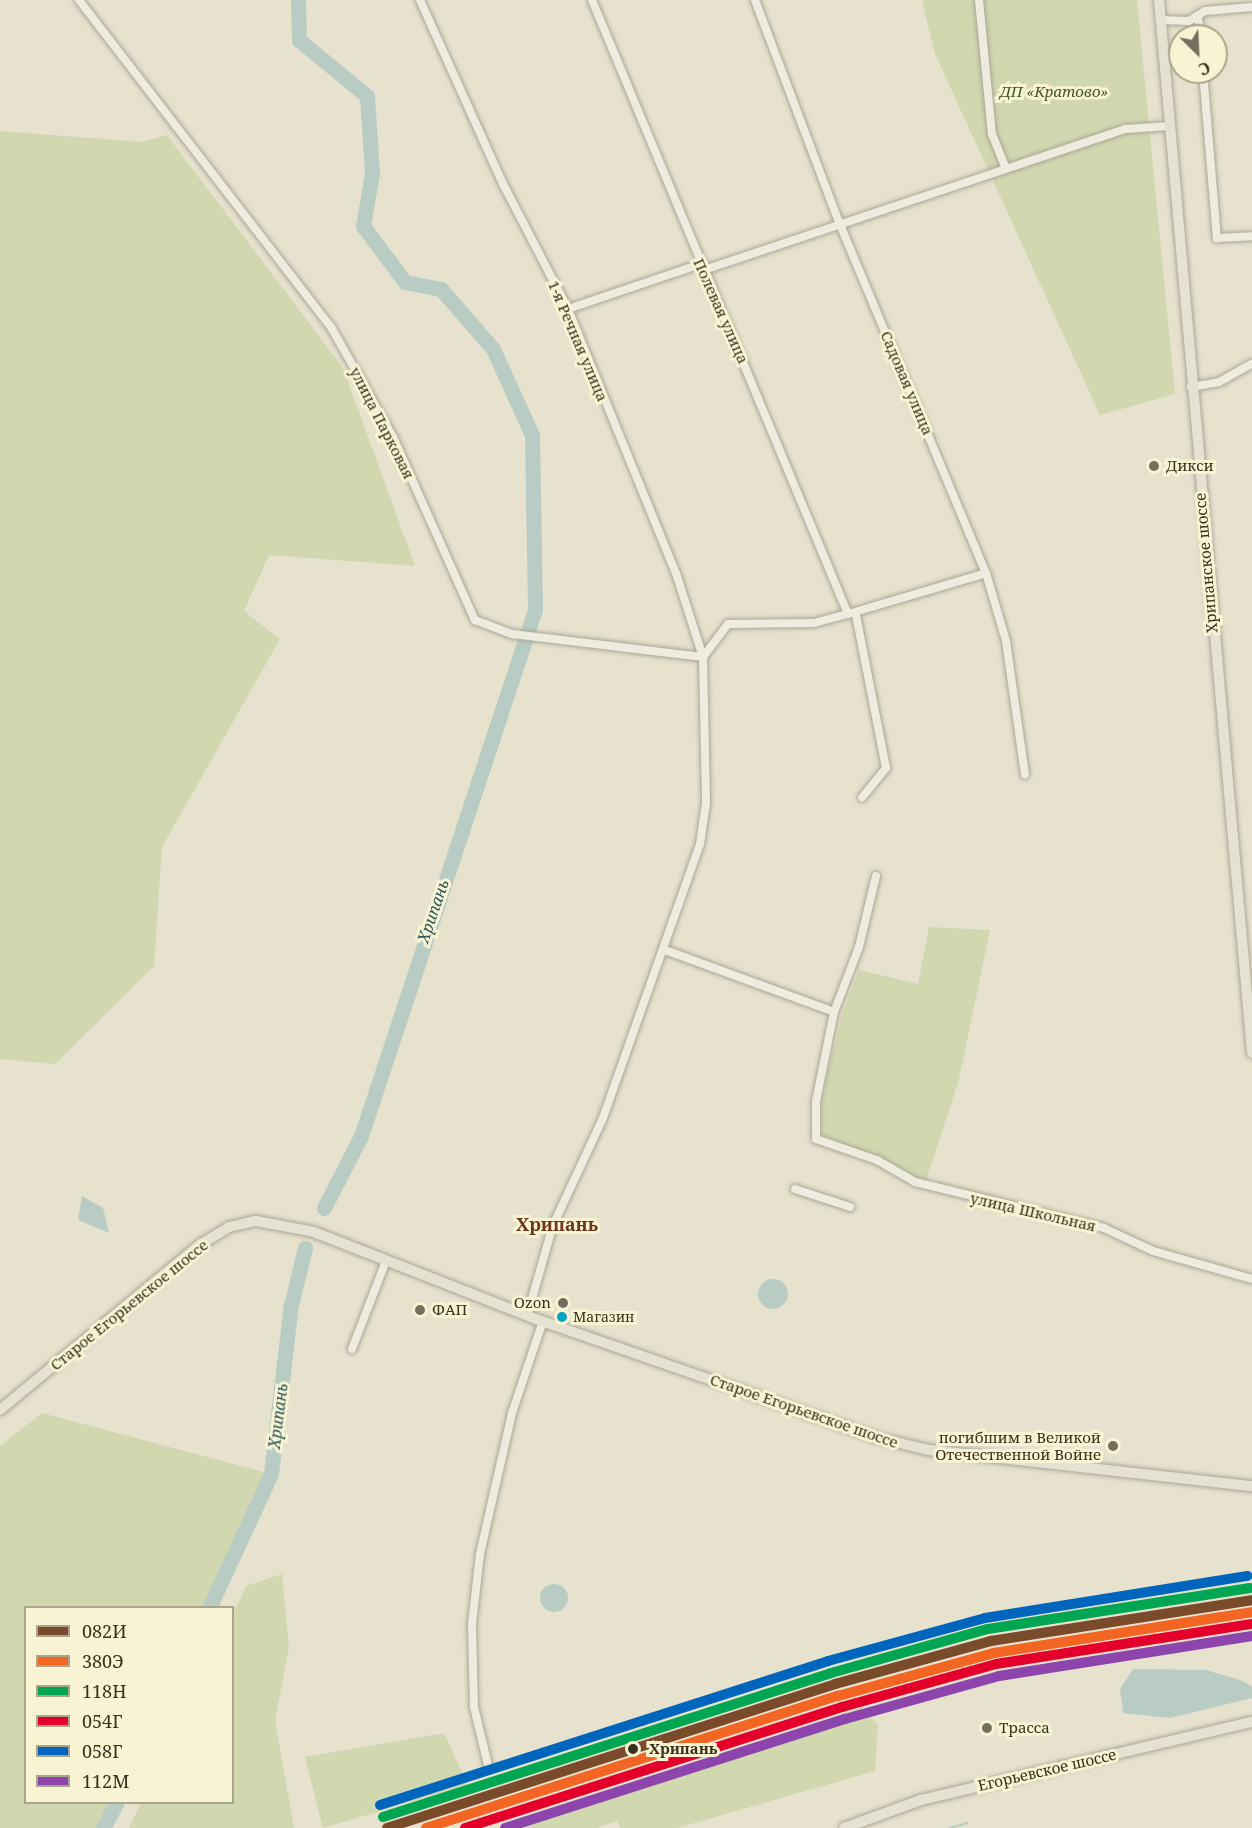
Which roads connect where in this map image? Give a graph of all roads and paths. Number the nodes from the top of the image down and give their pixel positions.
1 (80, 0) edge
2 (420, 0) edge
3 (592, 0) edge
4 (755, 0) edge
5 (979, 0) edge
6 (1160, 0) edge
7 (1252, 7) edge
8 (1198, 17) junction
9 (1161, 20) junction
10 (1199, 24) edge
11 (1204, 84) edge
12 (1170, 126) junction
13 (1005, 167) junction
14 (839, 222) junction
15 (1252, 236) edge
16 (702, 267) junction
17 (568, 309) junction
18 (1252, 364) edge
19 (1191, 387) junction
20 (986, 573) junction
21 (852, 615) junction
22 (703, 657) junction
23 (1025, 775) dead end
24 (862, 798) dead end
25 (876, 876) dead end
26 (665, 950) junction
27 (834, 1012) junction
28 (1252, 1053) edge
29 (795, 1189) dead end
30 (850, 1207) dead end
31 (386, 1261) junction
32 (1252, 1279) edge
33 (527, 1316) junction
34 (543, 1321) junction
35 (352, 1349) dead end
36 (0, 1410) edge
37 (1252, 1486) edge
38 (1252, 1722) edge
39 (488, 1765) dead end
40 (844, 1828) edge

1 - 22 street, улица Парковая
2 - 17 street, 1-я Речная улица
3 - 16 street, Полевая улица
4 - 14 street, Садовая улица
5 - 13 street
6 - 9 main road, Хрипанское шоссе
7 - 8 street
8 - 9 street
8 - 10 street
9 - 12 main road, Хрипанское шоссе
11 - 15 street
12 - 13 street
12 - 19 main road, Хрипанское шоссе
13 - 14 street
14 - 16 street
14 - 20 street, Садовая улица
16 - 17 street
16 - 21 street, Полевая улица
17 - 22 street, 1-я Речная улица
18 - 19 street
19 - 28 main road, Хрипанское шоссе
20 - 21 street
20 - 23 street, Садовая улица
21 - 22 street
21 - 24 street, Полевая улица
22 - 26 street, 1-я Речная улица
25 - 27 street
26 - 27 street
26 - 33 street, 1-я Речная улица
27 - 32 street, улица Школьная
29 - 30 street
31 - 33 main road, Старое Егорьевское шоссе
31 - 35 street
31 - 36 main road, Старое Егорьевское шоссе
33 - 34 main road, Старое Егорьевское шоссе
34 - 37 main road, Старое Егорьевское шоссе
34 - 39 street
38 - 40 main road, Егорьевское шоссе

